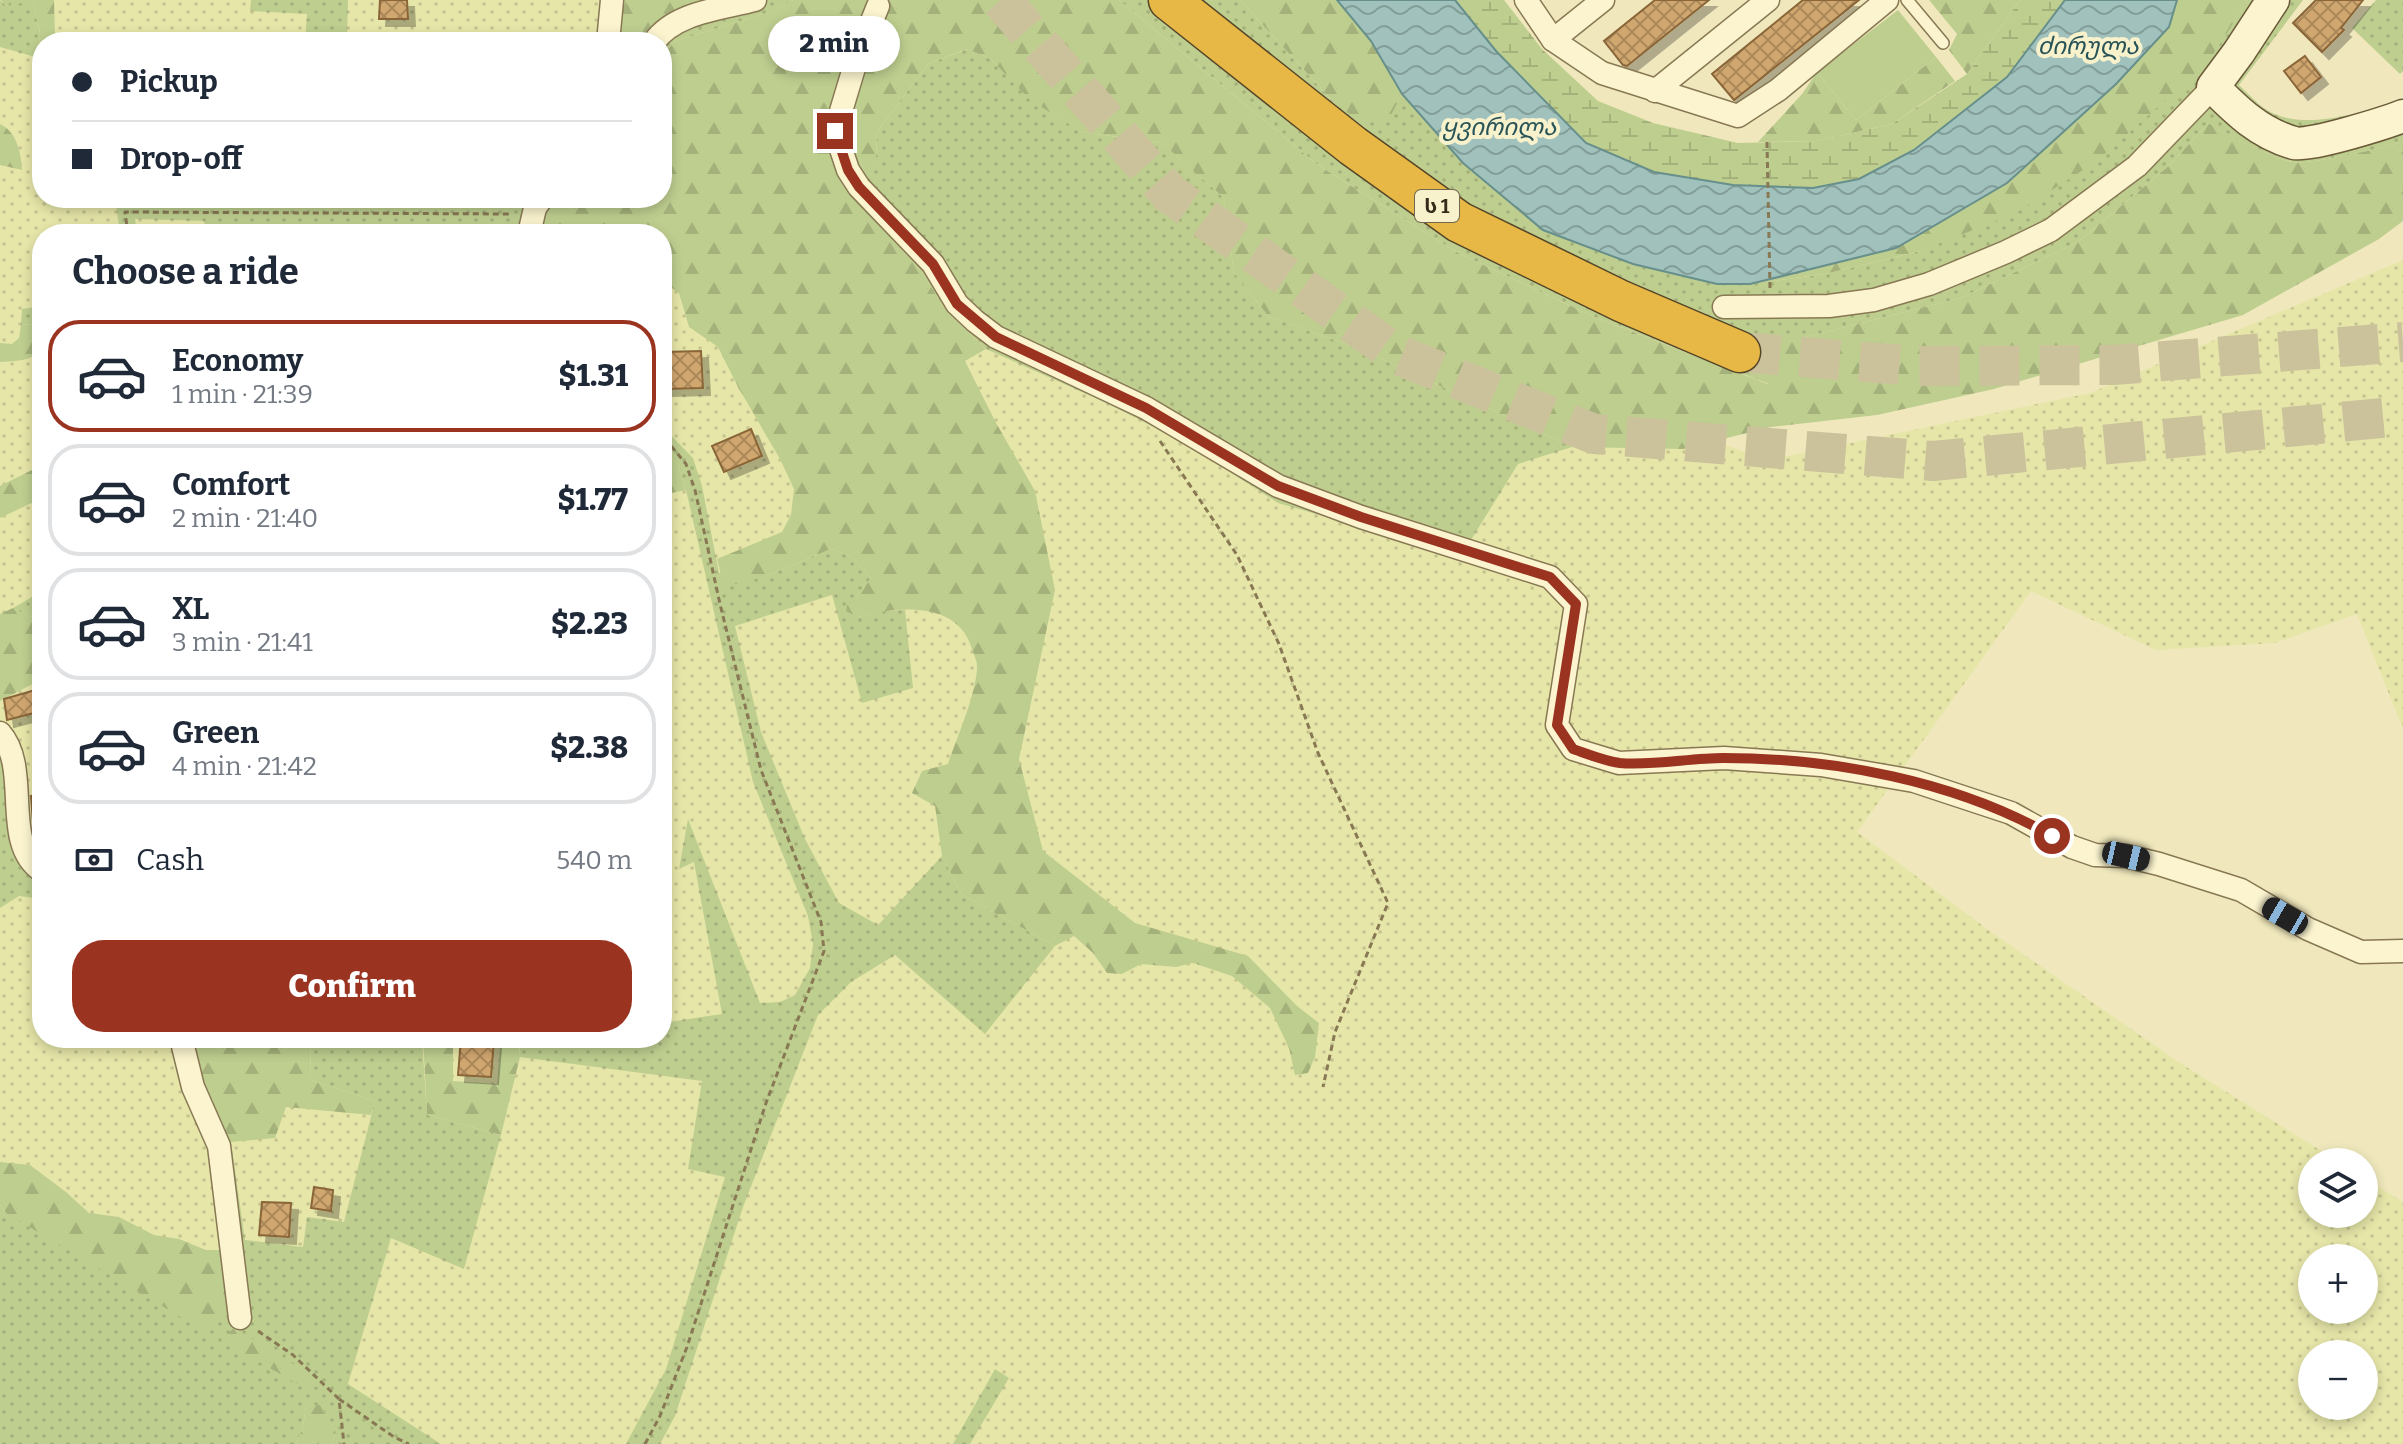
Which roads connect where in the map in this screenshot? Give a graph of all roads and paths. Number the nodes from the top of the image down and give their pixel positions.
1 (612, 0) edge
2 (755, 0) edge
3 (1169, 0) edge
4 (1526, 0) edge
5 (1603, 0) edge
6 (1768, 0) edge
7 (1887, 0) edge
8 (1907, 0) edge
9 (2273, 0) edge
10 (878, 6) dead end
11 (609, 32) edge
12 (661, 32) edge
13 (1553, 40) junction
14 (1943, 43) dead end
15 (2213, 87) junction
16 (1655, 91) junction
17 (2403, 116) edge
18 (1767, 142) dead end
19 (127, 224) edge
20 (524, 224) edge
21 (1724, 307) dead end
22 (1771, 308) junction
23 (1740, 352) tunnel mouth
24 (1146, 408) junction
25 (672, 447) edge
26 (0, 733) edge
27 (32, 864) edge
28 (2403, 951) edge
29 (183, 1048) edge
30 (1323, 1087) dead end
31 (240, 1318) joint
32 (339, 1399) junction
33 (344, 1444) edge
34 (409, 1444) edge
35 (645, 1444) edge

1 - 11 street
2 - 12 street
3 - 23 highway, ს 1
4 - 13 street
5 - 13 street
6 - 16 street
7 - 16 street
8 - 14 lane
9 - 15 street
10 - 24 street
13 - 16 street
15 - 17 street
15 - 22 street
18 - 22 path
19 - 20 path
21 - 22 street
24 - 28 street
24 - 30 path
25 - 35 path
26 - 27 street
29 - 31 street
31 - 32 path
32 - 33 path
32 - 34 path

